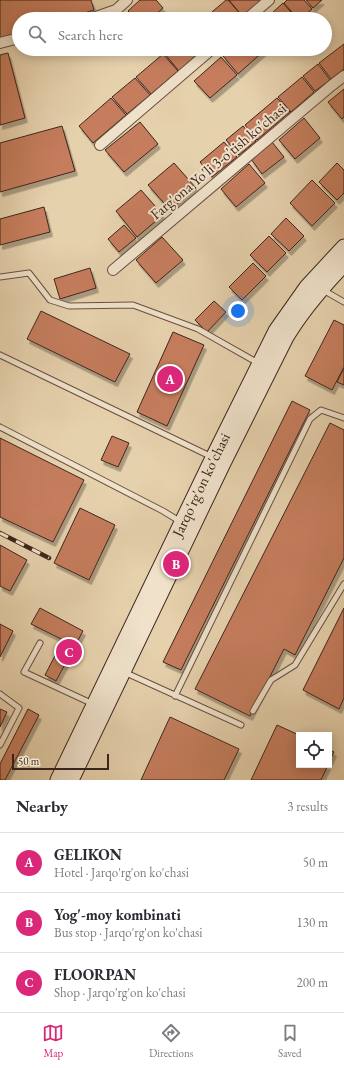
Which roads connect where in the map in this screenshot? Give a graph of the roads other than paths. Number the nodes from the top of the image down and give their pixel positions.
1 (127, 0) edge
2 (269, 0) edge
3 (110, 12) edge
4 (255, 12) edge
5 (12, 40) edge
6 (0, 43) edge
7 (204, 56) edge
8 (344, 76) edge
9 (100, 145) dead end
10 (344, 247) edge
11 (343, 267) edge
12 (113, 270) dead end
13 (0, 277) edge
14 (320, 289) junction
15 (344, 302) edge
16 (0, 355) edge
17 (265, 366) junction
18 (344, 418) edge
19 (0, 427) edge
20 (218, 461) junction
21 (182, 522) junction
22 (344, 584) edge
23 (40, 643) dead end
24 (123, 672) junction
25 (0, 694) edge
26 (175, 696) junction
27 (94, 704) junction
28 (253, 711) dead end
29 (241, 725) dead end
30 (0, 746) edge
31 (58, 780) edge
32 (71, 780) edge

1 - 3 street
2 - 4 street
5 - 6 street
7 - 9 street
8 - 12 street, Farg'ona Yo'li 3-o'tish ko'chasi
10 - 17 main road, Jarqo'rg'on ko'chasi
11 - 14 main road, Jarqo'rg'on ko'chasi
13 - 17 lane
14 - 15 lane
14 - 17 main road, Jarqo'rg'on ko'chasi
16 - 20 lane
17 - 20 main road, Jarqo'rg'on ko'chasi
18 - 26 lane
19 - 21 lane
20 - 21 main road, Jarqo'rg'on ko'chasi
20 - 24 main road, Jarqo'rg'on ko'chasi
21 - 27 main road, Jarqo'rg'on ko'chasi
22 - 28 lane
23 - 27 lane
24 - 26 lane
24 - 32 main road, Jarqo'rg'on ko'chasi
25 - 30 lane
26 - 29 lane
27 - 31 main road, Jarqo'rg'on ko'chasi

